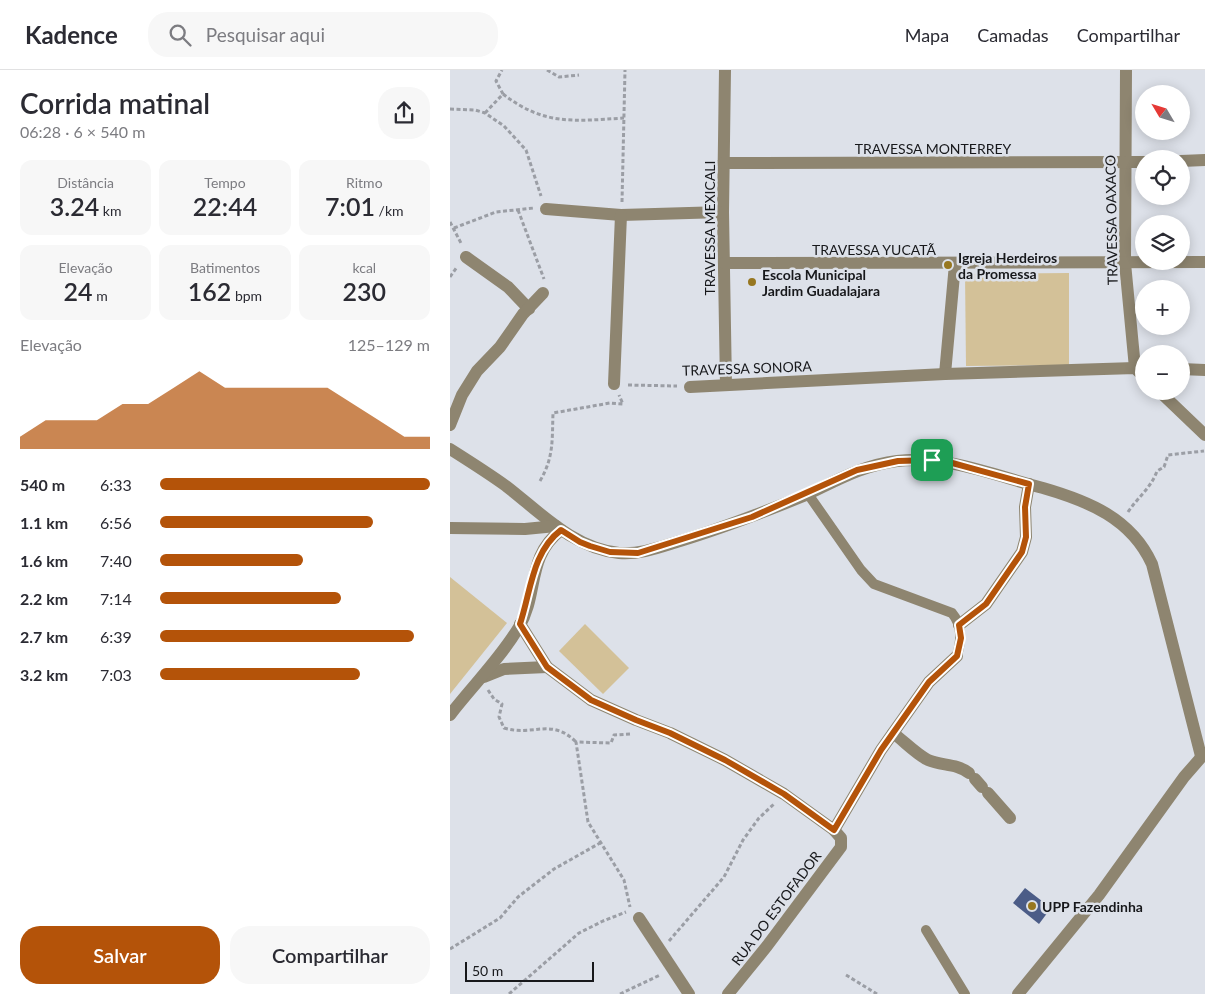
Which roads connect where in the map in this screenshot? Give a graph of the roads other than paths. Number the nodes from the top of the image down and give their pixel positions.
1 (725, 70) edge
2 (1126, 70) edge
3 (1205, 160) edge
4 (1190, 161) edge
5 (1124, 162) junction
6 (1135, 162) edge
7 (723, 163) junction
8 (546, 209) road end
9 (723, 212) junction
10 (621, 215) junction
11 (466, 257) dead end
12 (1205, 262) edge
13 (724, 263) junction
14 (1125, 263) junction
15 (955, 264) junction
16 (543, 293) road end
17 (529, 309) junction
18 (1137, 345) edge
19 (1190, 370) edge
20 (1205, 370) edge
21 (1135, 371) edge
22 (945, 374) junction
23 (614, 384) road end
24 (726, 385) junction
25 (690, 387) road end
26 (1168, 400) edge
27 (450, 425) edge
28 (1205, 435) edge
29 (450, 449) edge
30 (1029, 484) junction
31 (808, 494) junction
32 (450, 528) edge
33 (559, 528) junction
34 (520, 624) junction
35 (959, 625) junction
36 (957, 656) joint
37 (547, 667) junction
38 (480, 680) junction
39 (450, 715) edge
40 (893, 733) junction
41 (1203, 755) edge
42 (1010, 818) dead end
43 (838, 834) junction
44 (635, 914) road end
45 (926, 930) dead end
46 (689, 994) edge
47 (728, 994) edge
48 (965, 994) edge
49 (1018, 994) edge

1 - 7 street, TRAVESSA MEXICALI
2 - 5 street, TRAVESSA OAXACO
3 - 4 street
5 - 6 street, TRAVESSA MONTERREY
5 - 7 street, TRAVESSA MONTERREY
5 - 14 street, TRAVESSA OAXACO
7 - 9 street, TRAVESSA MEXICALI
8 - 10 street
9 - 10 street
9 - 13 street, TRAVESSA MEXICALI
10 - 23 street
11 - 17 street
12 - 14 street, TRAVESSA YUCATÃ
13 - 15 street, TRAVESSA YUCATÃ
13 - 24 street, TRAVESSA MEXICALI
14 - 15 street, TRAVESSA YUCATÃ
14 - 18 street, TRAVESSA OAXACO
15 - 22 street
16 - 17 street
17 - 27 street
19 - 20 street
21 - 22 street, TRAVESSA SONORA
22 - 24 street, TRAVESSA SONORA
24 - 25 street, TRAVESSA SONORA
26 - 28 street
29 - 33 street
30 - 31 street
30 - 35 street
30 - 41 street
31 - 33 street
31 - 35 lane
32 - 33 street
33 - 34 street
34 - 37 street
34 - 38 street
35 - 36 lane
36 - 40 street, RUA DO ESTOFADOR
37 - 38 street
37 - 43 street
38 - 39 street
40 - 42 street
40 - 43 street, RUA DO ESTOFADOR
41 - 49 street
43 - 47 street, RUA DO ESTOFADOR
44 - 46 street
45 - 48 lane

